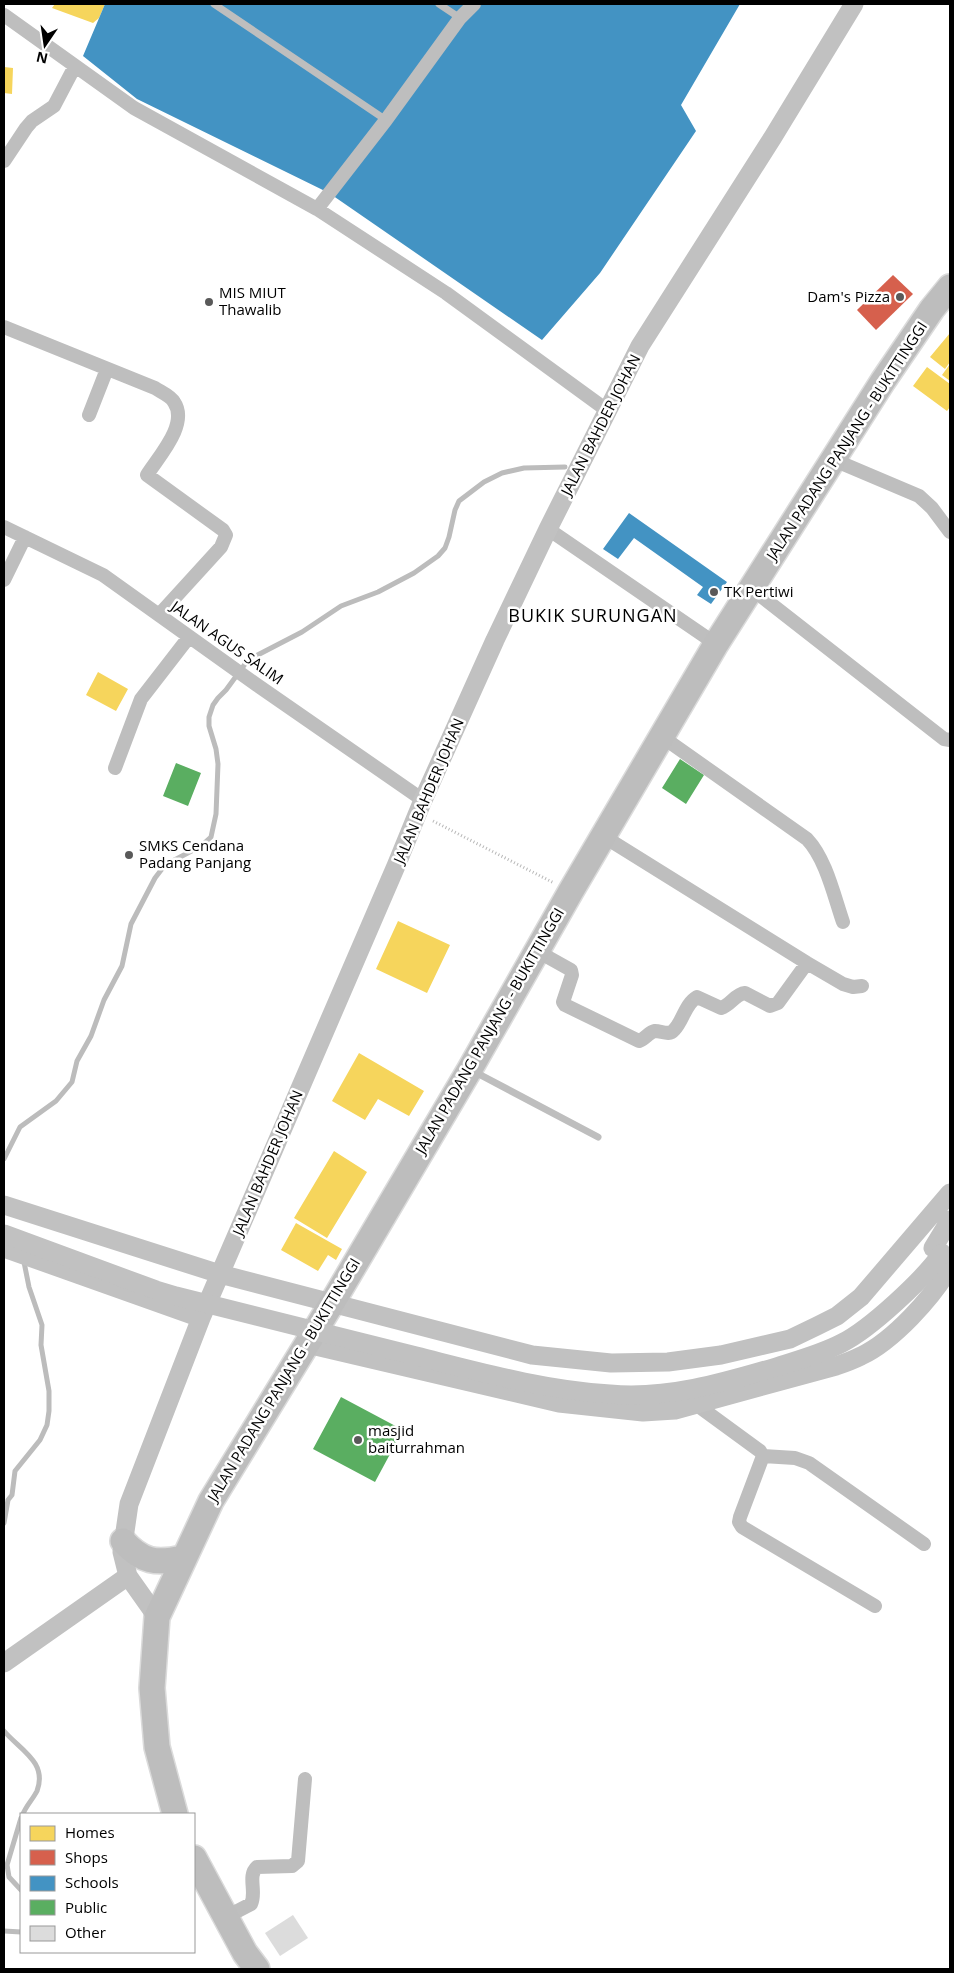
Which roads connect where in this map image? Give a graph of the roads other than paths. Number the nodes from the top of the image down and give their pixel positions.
1 (214, 4) edge
2 (439, 4) edge
3 (474, 4) edge
4 (854, 4) edge
5 (4, 15) edge
6 (460, 18) junction
7 (75, 66) junction
8 (386, 120) junction
9 (4, 161) edge
10 (317, 209) junction
11 (950, 287) edge
12 (4, 327) edge
13 (107, 368) junction
14 (608, 411) junction
15 (89, 415) dead end
16 (834, 460) junction
17 (4, 527) edge
18 (548, 529) junction
19 (950, 532) edge
20 (25, 537) junction
21 (4, 580) edge
22 (752, 590) junction
23 (159, 615) junction
24 (189, 637) junction
25 (716, 644) junction
26 (661, 736) junction
27 (950, 740) edge
28 (115, 768) dead end
29 (421, 807) junction
30 (603, 836) junction
31 (843, 922) dead end
32 (538, 952) junction
33 (807, 963) junction
34 (862, 986) dead end
35 (470, 1069) junction
36 (598, 1137) dead end
37 (950, 1194) edge
38 (4, 1204) edge
39 (950, 1220) edge
40 (4, 1224) edge
41 (4, 1234) edge
42 (4, 1248) edge
43 (944, 1252) edge
44 (220, 1274) junction
45 (332, 1303) junction
46 (201, 1318) junction
47 (307, 1344) junction
48 (697, 1404) junction
49 (763, 1456) junction
50 (123, 1541) junction
51 (924, 1544) dead end
52 (183, 1558) junction
53 (128, 1576) junction
54 (875, 1606) dead end
55 (157, 1617) junction
56 (4, 1663) edge
57 (306, 1779) dead end
58 (174, 1813) edge
59 (195, 1860) edge
60 (226, 1917) junction
61 (257, 1969) edge

1 - 8 lane
2 - 6 lane
3 - 6 street
4 - 14 main road, JALAN BAHDER JOHAN
5 - 7 street
6 - 8 street
7 - 9 street
7 - 10 street
8 - 10 street
10 - 14 street
11 - 16 highway, JALAN PADANG PANJANG - BUKITTINGGI
12 - 13 street
13 - 15 street
13 - 23 street
14 - 18 main road, JALAN BAHDER JOHAN
16 - 19 street
16 - 22 highway, JALAN PADANG PANJANG - BUKITTINGGI
17 - 20 street, JALAN AGUS SALIM
18 - 25 street
18 - 29 main road, JALAN BAHDER JOHAN
20 - 21 street
20 - 23 street, JALAN AGUS SALIM
22 - 25 highway, JALAN PADANG PANJANG - BUKITTINGGI
22 - 27 street
23 - 24 street, JALAN AGUS SALIM
24 - 28 street
24 - 29 street, JALAN AGUS SALIM
25 - 26 highway, JALAN PADANG PANJANG - BUKITTINGGI
26 - 30 highway, JALAN PADANG PANJANG - BUKITTINGGI
26 - 31 street
29 - 44 main road, JALAN BAHDER JOHAN
30 - 32 highway, JALAN PADANG PANJANG - BUKITTINGGI
30 - 33 street
32 - 33 street
32 - 35 highway, JALAN PADANG PANJANG - BUKITTINGGI
33 - 34 street
35 - 36 lane
35 - 45 highway, JALAN PADANG PANJANG - BUKITTINGGI
37 - 45 main road
38 - 44 main road
39 - 43 main road
40 - 43 main road
41 - 43 main road, bridge
42 - 46 main road
43 - 48 main road
44 - 45 main road
44 - 46 main road, JALAN BAHDER JOHAN
45 - 47 highway, JALAN PADANG PANJANG - BUKITTINGGI
46 - 50 main road, JALAN BAHDER JOHAN
47 - 48 main road
47 - 52 highway, JALAN PADANG PANJANG - BUKITTINGGI
48 - 49 street
49 - 51 street
49 - 54 street
50 - 52 highway
50 - 53 main road, JALAN BAHDER JOHAN
52 - 55 highway, JALAN PADANG PANJANG - BUKITTINGGI
53 - 55 main road, JALAN BAHDER JOHAN
53 - 56 main road
55 - 58 highway, JALAN PADANG PANJANG - BUKITTINGGI
57 - 60 street
59 - 60 highway
60 - 61 highway

